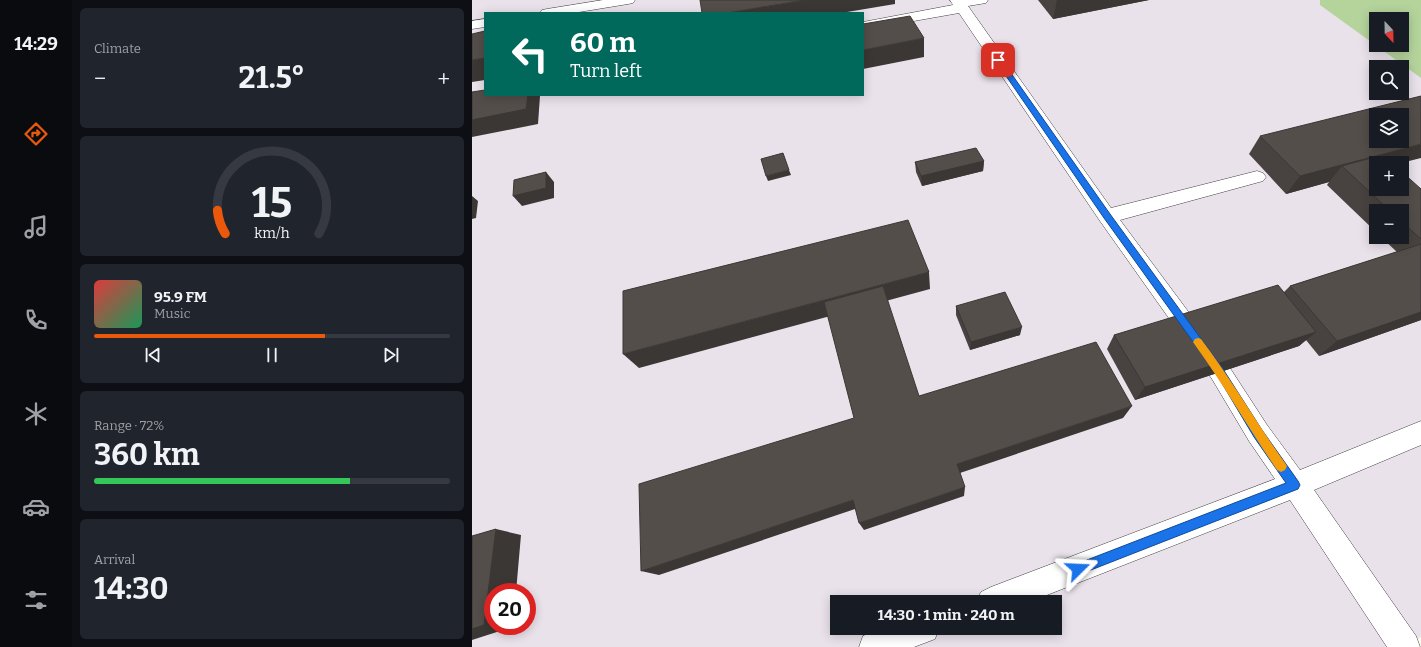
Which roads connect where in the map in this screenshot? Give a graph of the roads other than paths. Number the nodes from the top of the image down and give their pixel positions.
1 (628, 0) edge
2 (981, 0) edge
3 (959, 4) edge
4 (554, 8) edge
5 (484, 23) edge
6 (472, 25) edge
7 (864, 26) edge
8 (1257, 177) dead end
9 (1107, 216) junction
10 (1421, 433) edge
11 (1295, 485) junction
12 (1009, 595) edge
13 (906, 635) edge
14 (874, 647) edge
15 (1405, 647) edge

1 - 4 lane
2 - 3 lane
3 - 7 lane
3 - 9 lane
5 - 6 lane
8 - 9 lane
9 - 11 lane
10 - 11 lane
11 - 12 lane
11 - 15 lane
13 - 14 lane

